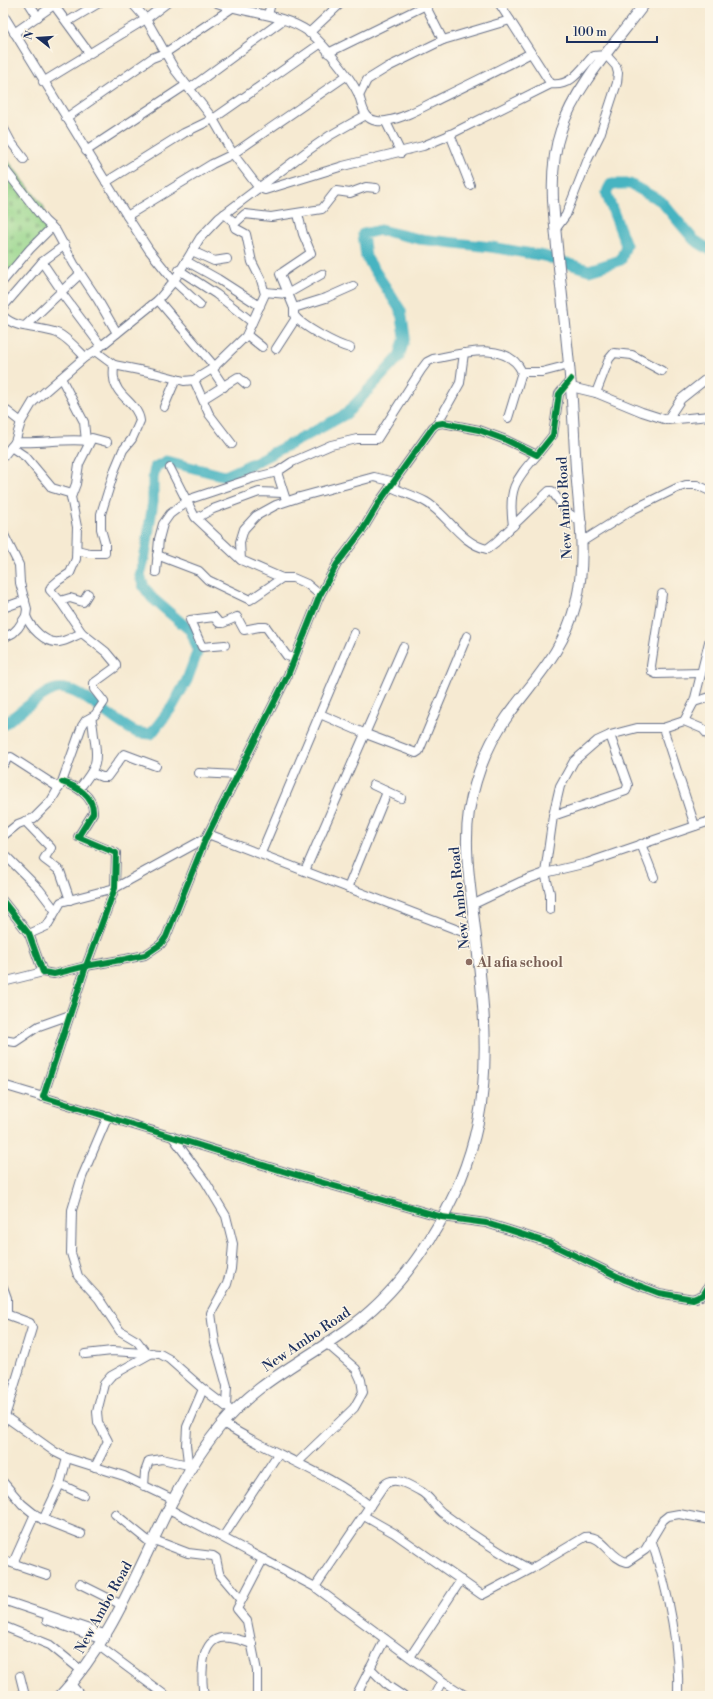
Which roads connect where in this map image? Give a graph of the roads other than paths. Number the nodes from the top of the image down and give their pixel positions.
1 (29, 3) edge
2 (99, 3) edge
3 (132, 3) edge
4 (167, 3) edge
5 (217, 3) edge
6 (271, 3) edge
7 (341, 3) edge
8 (499, 3) edge
9 (645, 3) edge
10 (56, 4) edge
11 (425, 4) edge
12 (232, 8) junction
13 (3, 14) edge
14 (268, 15) junction
15 (38, 17) junction
16 (146, 19) junction
17 (283, 20) junction
18 (510, 20) junction
19 (67, 22) junction
20 (14, 33) junction
21 (309, 33) junction
22 (443, 40) junction
23 (320, 44) junction
24 (89, 53) junction
25 (165, 53) junction
26 (328, 53) junction
27 (531, 53) junction
28 (606, 55) junction
29 (346, 76) junction
30 (43, 82) junction
31 (551, 84) junction
32 (187, 87) junction
33 (359, 96) junction
34 (366, 115) junction
35 (66, 118) junction
36 (213, 119) junction
37 (386, 122) junction
38 (3, 127) edge
39 (450, 134) junction
40 (86, 151) junction
41 (401, 153) junction
42 (233, 154) junction
43 (24, 159) dead end
44 (3, 167) edge
45 (106, 182) junction
46 (470, 185) dead end
47 (259, 188) junction
48 (376, 188) dead end
49 (224, 214) junction
50 (298, 214) junction
51 (127, 216) junction
52 (234, 224) junction
53 (52, 227) junction
54 (556, 236) junction
55 (65, 245) junction
56 (192, 251) junction
57 (227, 260) dead end
58 (186, 261) junction
59 (42, 262) junction
60 (179, 270) junction
61 (80, 274) junction
62 (322, 274) dead end
63 (3, 281) edge
64 (174, 281) junction
65 (353, 286) dead end
66 (61, 290) junction
67 (265, 292) junction
68 (287, 294) junction
69 (158, 300) junction
70 (200, 305) dead end
71 (260, 306) junction
72 (3, 307) edge
73 (294, 308) junction
74 (3, 316) edge
75 (296, 318) junction
76 (252, 322) junction
77 (25, 326) junction
78 (117, 333) junction
79 (247, 335) junction
80 (262, 347) dead end
81 (350, 348) dead end
82 (98, 349) junction
83 (276, 349) dead end
84 (464, 353) junction
85 (85, 357) junction
86 (114, 365) junction
87 (569, 365) junction
88 (213, 368) junction
89 (662, 371) dead end
90 (522, 372) junction
91 (710, 376) edge
92 (62, 378) junction
93 (176, 379) junction
94 (194, 380) junction
95 (571, 383) junction
96 (246, 384) dead end
97 (224, 387) junction
98 (596, 393) junction
99 (203, 400) junction
100 (164, 407) dead end
101 (3, 408) edge
102 (710, 416) edge
103 (508, 418) dead end
104 (667, 420) junction
105 (21, 422) junction
106 (437, 424) junction
107 (87, 441) junction
108 (107, 442) dead end
109 (232, 444) dead end
110 (13, 445) junction
111 (537, 455) junction
112 (3, 457) edge
113 (170, 468) dead end
114 (277, 472) junction
115 (393, 485) junction
116 (710, 491) edge
117 (284, 493) junction
118 (72, 494) junction
119 (188, 501) junction
120 (286, 502) junction
121 (198, 518) junction
122 (582, 523) junction
123 (514, 526) junction
124 (4, 535) edge
125 (583, 541) junction
126 (77, 550) junction
127 (157, 555) junction
128 (241, 560) junction
129 (156, 572) dead end
130 (282, 578) junction
131 (88, 594) dead end
132 (662, 594) dead end
133 (320, 595) junction
134 (25, 600) junction
135 (60, 601) junction
136 (3, 608) edge
137 (26, 616) junction
138 (82, 633) junction
139 (354, 633) dead end
140 (467, 636) dead end
141 (3, 638) edge
142 (710, 638) edge
143 (225, 645) dead end
144 (403, 647) dead end
145 (295, 658) junction
146 (701, 673) junction
147 (710, 697) edge
148 (694, 702) junction
149 (320, 714) junction
150 (93, 716) junction
151 (684, 721) junction
152 (663, 728) junction
153 (366, 734) junction
154 (610, 735) junction
155 (710, 737) edge
156 (4, 762) edge
157 (156, 766) dead end
158 (92, 773) junction
159 (199, 773) dead end
160 (237, 775) junction
161 (61, 785) junction
162 (373, 785) dead end
163 (79, 789) junction
164 (388, 792) junction
165 (401, 798) dead end
166 (553, 816) junction
167 (25, 821) junction
168 (710, 821) edge
169 (695, 826) junction
170 (3, 836) edge
171 (207, 836) junction
172 (641, 844) junction
173 (3, 853) edge
174 (261, 853) junction
175 (305, 871) junction
176 (545, 873) junction
177 (654, 877) dead end
178 (115, 888) junction
179 (348, 888) junction
180 (70, 900) junction
181 (3, 901) edge
182 (472, 905) junction
183 (55, 910) junction
184 (550, 910) dead end
185 (29, 934) junction
186 (476, 937) junction
187 (86, 966) junction
188 (44, 972) junction
189 (3, 982) edge
190 (70, 1015) junction
191 (3, 1040) edge
192 (3, 1085) edge
193 (43, 1097) junction
194 (108, 1116) junction
195 (172, 1136) junction
196 (442, 1217) junction
197 (710, 1284) edge
198 (3, 1287) edge
199 (5, 1313) edge
200 (326, 1343) junction
201 (149, 1353) junction
202 (85, 1354) dead end
203 (203, 1389) junction
204 (229, 1409) junction
205 (4, 1418) edge
206 (223, 1423) junction
207 (278, 1454) junction
208 (67, 1458) junction
209 (298, 1462) junction
210 (95, 1467) junction
211 (188, 1468) junction
212 (3, 1482) edge
213 (60, 1484) junction
214 (144, 1486) junction
215 (83, 1495) dead end
216 (171, 1505) junction
217 (370, 1506) junction
218 (35, 1514) junction
219 (115, 1514) dead end
220 (364, 1516) junction
221 (43, 1520) junction
222 (710, 1520) edge
223 (81, 1534) dead end
224 (223, 1537) junction
225 (651, 1539) junction
226 (153, 1542) junction
227 (263, 1559) junction
228 (3, 1560) edge
229 (13, 1563) junction
230 (529, 1570) junction
231 (47, 1575) dead end
232 (461, 1580) junction
233 (80, 1584) dead end
234 (315, 1587) junction
235 (241, 1599) junction
236 (3, 1600) edge
237 (3, 1605) edge
238 (122, 1605) junction
239 (3, 1626) edge
240 (385, 1639) junction
241 (103, 1641) junction
242 (252, 1644) junction
243 (410, 1657) junction
244 (370, 1668) junction
245 (82, 1671) junction
246 (20, 1676) dead end
247 (442, 1681) junction
248 (71, 1684) junction
249 (25, 1696) edge
250 (60, 1696) edge
251 (81, 1696) edge
252 (166, 1696) edge
253 (204, 1696) edge
254 (257, 1696) edge
255 (356, 1696) edge
256 (403, 1696) edge
257 (434, 1696) edge
258 (466, 1696) edge
259 (678, 1696) edge

1 - 15 street
2 - 19 street
3 - 16 street
4 - 16 street
5 - 12 street
6 - 14 street
7 - 21 street
8 - 18 street
9 - 28 main road, New Ambo Road
10 - 15 street
10 - 19 street
11 - 22 street
11 - 26 street
12 - 14 street
12 - 25 street
13 - 20 street
14 - 17 street
15 - 20 street
16 - 24 street
16 - 25 street
17 - 21 street
17 - 32 street
18 - 22 street
18 - 27 street
19 - 24 street
20 - 30 street
21 - 23 street
22 - 33 street
23 - 26 street
23 - 36 street
24 - 30 street
25 - 32 street
25 - 35 street
26 - 29 street
27 - 31 street
27 - 37 street
28 - 31 street
28 - 54 main road, New Ambo Road
28 - 54 street
29 - 33 street
29 - 42 street
30 - 35 street
31 - 39 street
32 - 36 street
32 - 40 street
33 - 34 street
34 - 37 street
34 - 47 street
35 - 40 street
36 - 42 street
36 - 45 street
37 - 41 street
38 - 43 street
39 - 41 street
39 - 46 street
40 - 45 street
41 - 47 street
42 - 47 street
42 - 51 street
44 - 53 street
45 - 51 street
47 - 49 street
48 - 50 street
49 - 52 street
49 - 56 street
50 - 52 street
50 - 68 street
51 - 64 street
52 - 67 street
53 - 55 street
53 - 63 street
54 - 87 main road, New Ambo Road
55 - 59 street
55 - 61 street
56 - 57 street
56 - 58 street
58 - 60 street
58 - 71 street
59 - 66 street
59 - 72 street
60 - 64 street
60 - 76 street
61 - 66 street
61 - 78 street
62 - 68 street
64 - 69 street
64 - 70 street
65 - 73 street
66 - 77 street
66 - 82 street
67 - 68 street
67 - 71 street
68 - 73 street
69 - 78 street
69 - 88 street
71 - 76 street
73 - 75 street
74 - 77 street
75 - 81 street
75 - 83 street
76 - 79 street
77 - 85 street
78 - 82 street
79 - 80 street
79 - 88 street
82 - 85 street
82 - 86 street
84 - 90 street
84 - 106 street
84 - 114 street
85 - 92 street
86 - 93 street
86 - 126 street
87 - 90 street
87 - 95 main road, New Ambo Road
88 - 94 street
88 - 97 street
89 - 98 street
90 - 103 street
91 - 104 street
92 - 105 street
92 - 107 street
93 - 94 street
93 - 100 street
94 - 99 street
95 - 98 street
95 - 111 street
95 - 122 main road, New Ambo Road
96 - 97 street
97 - 99 street
98 - 104 street
99 - 109 street
101 - 105 street
102 - 104 street
105 - 110 street
106 - 111 street
106 - 115 street
107 - 108 street
107 - 110 street
107 - 118 street
110 - 112 street
110 - 118 street
111 - 123 street
113 - 119 street
114 - 117 street
114 - 119 street
115 - 120 street
115 - 123 street
115 - 133 street
116 - 125 street
117 - 120 street
117 - 121 street
118 - 126 street
119 - 121 street
119 - 127 street
120 - 128 street
121 - 128 street
122 - 123 street
122 - 125 main road, New Ambo Road
124 - 134 street
125 - 182 main road, New Ambo Road
126 - 135 street
127 - 129 street
127 - 130 street
128 - 130 street
130 - 133 street
131 - 135 street
132 - 146 street
133 - 145 street
134 - 136 street
134 - 137 street
135 - 138 street
137 - 138 street
137 - 141 street
138 - 150 street
139 - 149 street
140 - 153 street
142 - 146 street
143 - 145 street
144 - 153 street
145 - 160 street
146 - 148 street
147 - 148 street
148 - 151 street
149 - 153 street
149 - 174 street
150 - 158 street
150 - 161 street
151 - 152 street
151 - 155 street
152 - 154 street
152 - 169 street
153 - 175 street
154 - 166 street
154 - 166 street
156 - 161 street
157 - 158 street
158 - 163 street
159 - 160 street
160 - 171 street
161 - 163 street
161 - 167 street
162 - 164 street
163 - 178 street
164 - 165 street
164 - 179 street
166 - 176 street
167 - 170 street
167 - 180 street
168 - 169 street
169 - 172 street
171 - 174 street
171 - 178 street
171 - 187 street
172 - 176 street
172 - 177 street
173 - 183 street
174 - 175 street
175 - 179 street
176 - 182 street
176 - 184 street
178 - 180 street
178 - 187 street
179 - 186 street
180 - 183 street
181 - 185 street
182 - 186 main road, New Ambo Road
183 - 185 street
185 - 188 street
186 - 196 main road, New Ambo Road
187 - 188 street
187 - 190 street
188 - 189 street
190 - 191 street
190 - 193 street
192 - 193 street
193 - 194 street
194 - 195 street
194 - 201 street
195 - 196 street
195 - 204 street
196 - 197 street
196 - 200 main road, New Ambo Road
198 - 199 street
199 - 205 street
200 - 204 main road, New Ambo Road
200 - 209 street
201 - 202 street
201 - 203 street
201 - 210 street
203 - 204 street
203 - 211 street
204 - 206 main road, New Ambo Road
205 - 208 street
206 - 207 street
206 - 211 main road, New Ambo Road
207 - 209 street
207 - 224 street
208 - 210 street
208 - 213 street
209 - 217 street
210 - 214 street
211 - 214 street
211 - 216 main road, New Ambo Road
212 - 218 street
213 - 215 street
213 - 221 street
214 - 216 street
216 - 224 street
216 - 226 main road, New Ambo Road
217 - 220 street
217 - 230 street
218 - 221 street
218 - 229 street
219 - 226 street
220 - 232 street
220 - 234 street
221 - 223 street
222 - 225 street
224 - 227 street
225 - 230 street
225 - 259 street
226 - 235 street
226 - 238 main road, New Ambo Road
227 - 234 street
227 - 235 street
228 - 229 street
229 - 231 street
230 - 232 street
232 - 243 street
233 - 238 street
234 - 240 street
235 - 242 street
236 - 241 street
237 - 241 street
238 - 241 main road, New Ambo Road
239 - 245 street
240 - 243 street
240 - 244 street
241 - 245 main road, New Ambo Road
241 - 252 street
242 - 253 street
242 - 254 street
243 - 247 street
244 - 255 street
244 - 256 street
245 - 248 main road, New Ambo Road
246 - 249 street
247 - 257 street
247 - 258 street
248 - 250 main road, New Ambo Road
248 - 251 street

